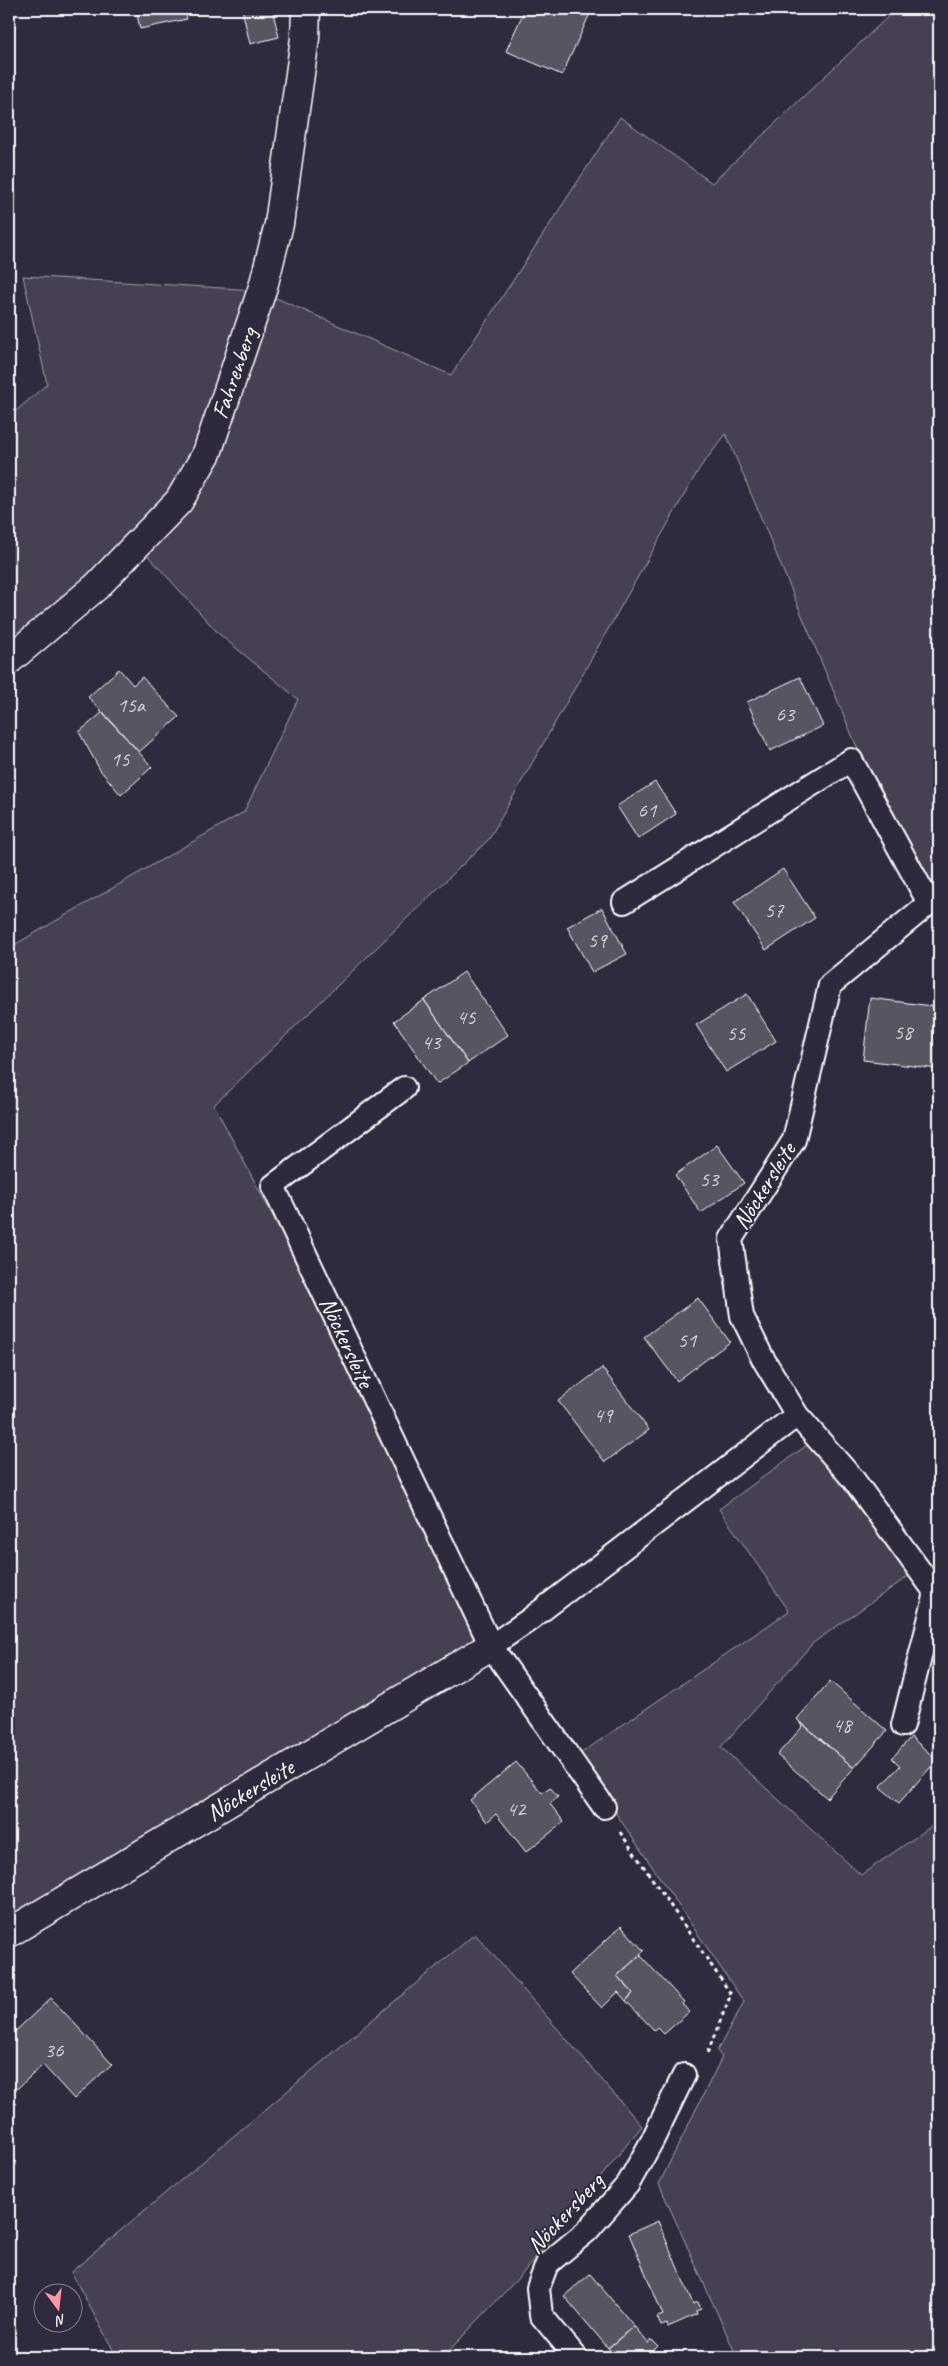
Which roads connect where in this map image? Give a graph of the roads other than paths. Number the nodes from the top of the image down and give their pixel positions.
1 (306, 9) edge
2 (9, 660) edge
3 (934, 899) edge
4 (624, 902) dead end
5 (404, 1088) dead end
6 (797, 1415) junction
7 (491, 1646) junction
8 (903, 1725) dead end
9 (604, 1808) road end
10 (9, 1933) edge
11 (684, 2075) road end
12 (576, 2357) edge

1 - 2 street, Fahrenberg
3 - 4 lane, Nöckersleite
3 - 6 lane, Nöckersleite
5 - 7 lane, Nöckersleite
6 - 7 lane, Nöckersleite
6 - 8 lane, Nöckersleite
7 - 9 lane, Nöckersleite
7 - 10 street, Nöckersleite
11 - 12 lane, Nöckersberg

